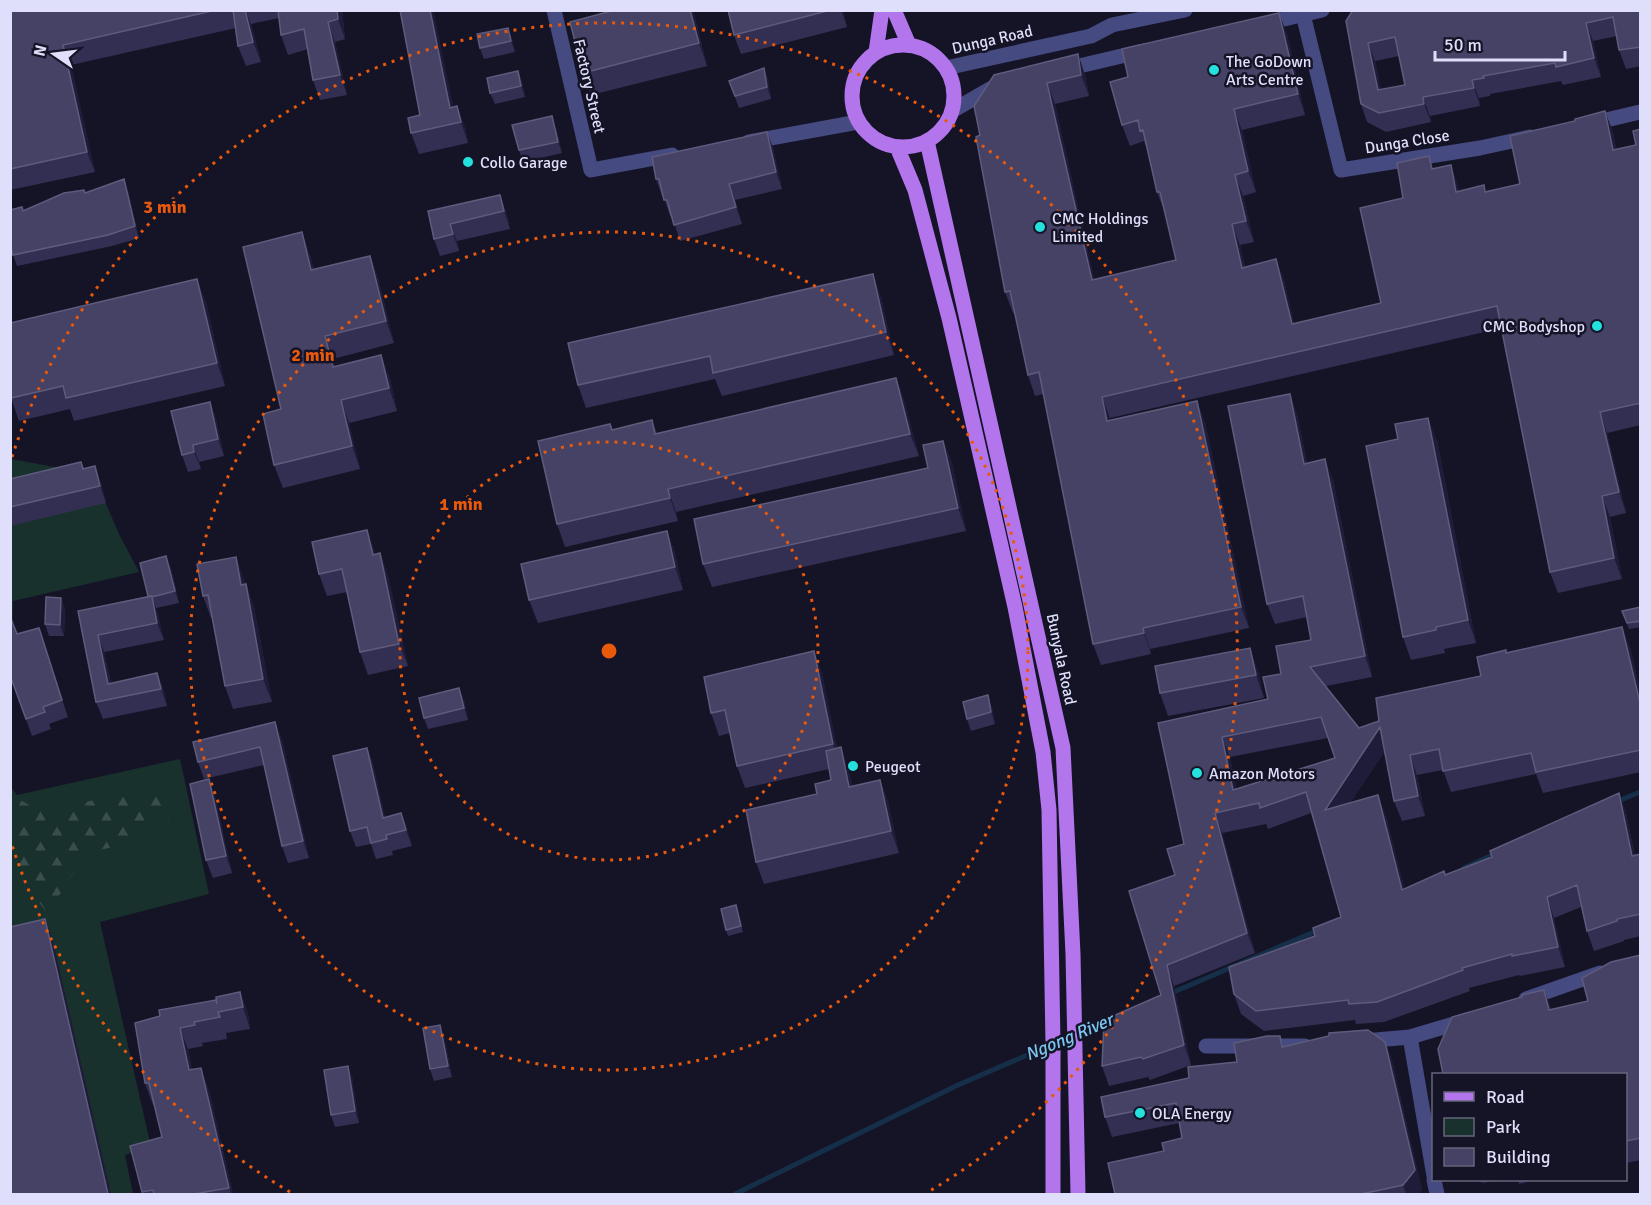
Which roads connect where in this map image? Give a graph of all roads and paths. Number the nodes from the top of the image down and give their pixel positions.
1 (554, 10) edge
2 (882, 10) edge
3 (894, 10) edge
4 (1185, 10) edge
5 (1322, 10) edge
6 (1303, 13) edge
7 (1245, 28) edge
8 (909, 45) junction
9 (1153, 49) edge
10 (876, 52) junction
11 (946, 68) junction
12 (1048, 73) edge
13 (1017, 81) edge
14 (952, 111) junction
15 (1641, 112) edge
16 (858, 122) junction
17 (1575, 127) edge
18 (1543, 135) edge
19 (927, 141) junction
20 (730, 145) edge
21 (897, 147) junction
22 (689, 152) edge
23 (1618, 967) edge
24 (1511, 1004) edge
25 (1480, 1015) edge
26 (1410, 1037) junction
27 (1348, 1043) edge
28 (1315, 1045) edge
29 (1206, 1046) dead end
30 (1432, 1166) edge
31 (1053, 1194) edge
32 (1077, 1194) edge

1 - 22 street, Factory Street
2 - 10 main road
3 - 8 main road
4 - 11 street, Dunga Road
5 - 6 street
6 - 7 street
6 - 18 street, Dunga Close
8 - 10 main road
8 - 11 main road
9 - 12 street
10 - 16 main road
11 - 14 main road
13 - 14 street
14 - 19 main road
15 - 17 street
16 - 20 street
16 - 21 main road
19 - 21 main road
19 - 32 main road, Bunyala Road
21 - 31 main road
23 - 24 street
25 - 26 street
26 - 27 street
26 - 30 street
28 - 29 street

